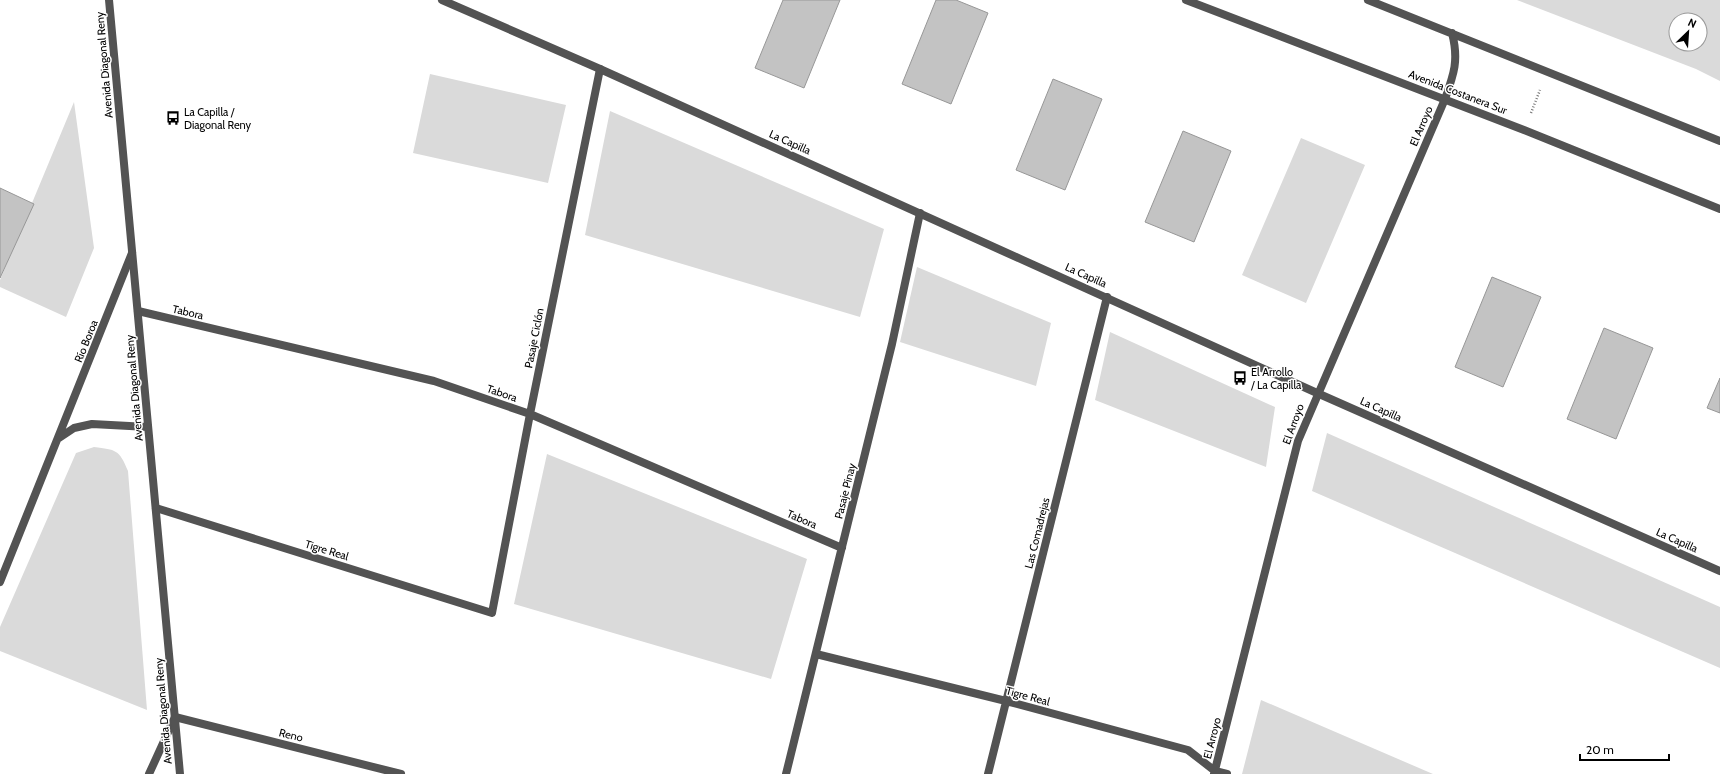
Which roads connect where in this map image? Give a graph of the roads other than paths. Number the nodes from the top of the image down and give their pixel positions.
1 (109, 0) edge
2 (442, 0) edge
3 (1186, 0) edge
4 (1368, 0) edge
5 (1452, 33) junction
6 (600, 69) junction
7 (1445, 99) junction
8 (1720, 141) edge
9 (1720, 209) edge
10 (920, 213) junction
11 (133, 252) junction
12 (1107, 297) junction
13 (138, 311) junction
14 (1317, 393) junction
15 (530, 414) junction
16 (148, 427) junction
17 (59, 438) junction
18 (156, 508) junction
19 (842, 548) junction
20 (1720, 571) edge
21 (0, 582) edge
22 (492, 613) joint
23 (816, 654) junction
24 (1006, 701) junction
25 (175, 717) junction
26 (1214, 772) edge
27 (149, 774) edge
28 (180, 774) edge
29 (402, 774) edge
30 (786, 774) edge
31 (988, 774) edge
32 (1227, 774) edge

1 - 11 street, Avenida Diagonal Reny
2 - 6 street, La Capilla
3 - 7 street, Avenida Costanera Sur
4 - 5 street
5 - 7 street, El Arroyo
5 - 8 street
6 - 10 street, La Capilla
6 - 15 street, Pasaje Ciclón
7 - 9 street, Avenida Costanera Sur
7 - 14 street, El Arroyo
10 - 12 street, La Capilla
10 - 19 street, Pasaje Pinay
11 - 13 street, Avenida Diagonal Reny
11 - 17 street, Río Boroa
12 - 14 street, La Capilla
12 - 24 street, Las Comadrejas
13 - 15 street, Tabora
13 - 16 street, Avenida Diagonal Reny
14 - 20 street, La Capilla
14 - 26 street, El Arroyo
15 - 19 street, Tabora
15 - 22 street, Pasaje Ciclón
16 - 17 street
16 - 18 street, Avenida Diagonal Reny
17 - 21 street, Río Boroa
18 - 22 street, Tigre Real
18 - 25 street, Avenida Diagonal Reny
19 - 23 street, Pasaje Pinay
23 - 24 street, Tigre Real
23 - 30 street, Pasaje Pinay
24 - 26 street, Tigre Real
24 - 31 street, Las Comadrejas
25 - 27 street
25 - 28 street, Avenida Diagonal Reny
25 - 29 street, Reno
26 - 32 street, Tigre Real

